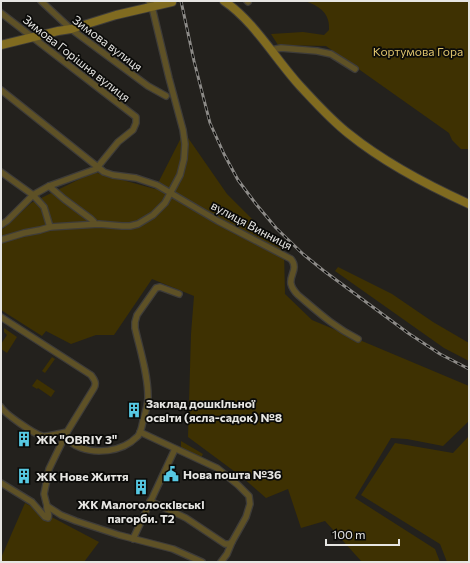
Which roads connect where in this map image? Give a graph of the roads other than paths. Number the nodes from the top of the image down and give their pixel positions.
1 (41, 1) edge
2 (224, 1) edge
3 (172, 2) edge
4 (150, 4) edge
5 (1, 13) edge
6 (71, 29) junction
7 (33, 37) junction
8 (1, 45) edge
9 (271, 50) junction
10 (355, 69) dead end
11 (1, 90) edge
12 (166, 96) dead end
13 (97, 168) junction
14 (1, 172) edge
15 (48, 186) junction
16 (170, 193) junction
17 (33, 195) junction
18 (469, 204) edge
19 (94, 224) junction
20 (1, 225) edge
21 (50, 227) junction
22 (1, 240) edge
23 (179, 294) dead end
24 (1, 317) edge
25 (358, 339) dead end
26 (1, 407) edge
27 (67, 432) junction
28 (140, 432) junction
29 (175, 449) junction
30 (1, 483) edge
31 (150, 501) junction
32 (47, 506) junction
33 (133, 539) junction
34 (232, 542) junction
35 (202, 562) edge
36 (221, 562) edge

1 - 6 street, Зимова вулиця
2 - 9 main road
3 - 4 main road
4 - 6 main road
4 - 16 street
5 - 7 street, Зимова Горішня вулиця
6 - 7 main road
6 - 12 street, Зимова вулиця
7 - 8 main road
7 - 13 street, Зимова Горішня вулиця
9 - 10 street
9 - 18 main road
11 - 13 street, вулиця Винниця
13 - 15 street
13 - 16 street, вулиця Винниця
14 - 17 street
15 - 17 street
15 - 19 street
16 - 19 street
16 - 25 street, вулиця Винниця
17 - 20 street
17 - 21 street
19 - 21 street
21 - 22 street
23 - 28 street
24 - 27 street
26 - 27 street
27 - 28 street
27 - 32 street
28 - 29 street
29 - 31 street
29 - 34 street
30 - 32 street
31 - 33 street
31 - 34 street
32 - 33 street
33 - 35 street
34 - 36 street

